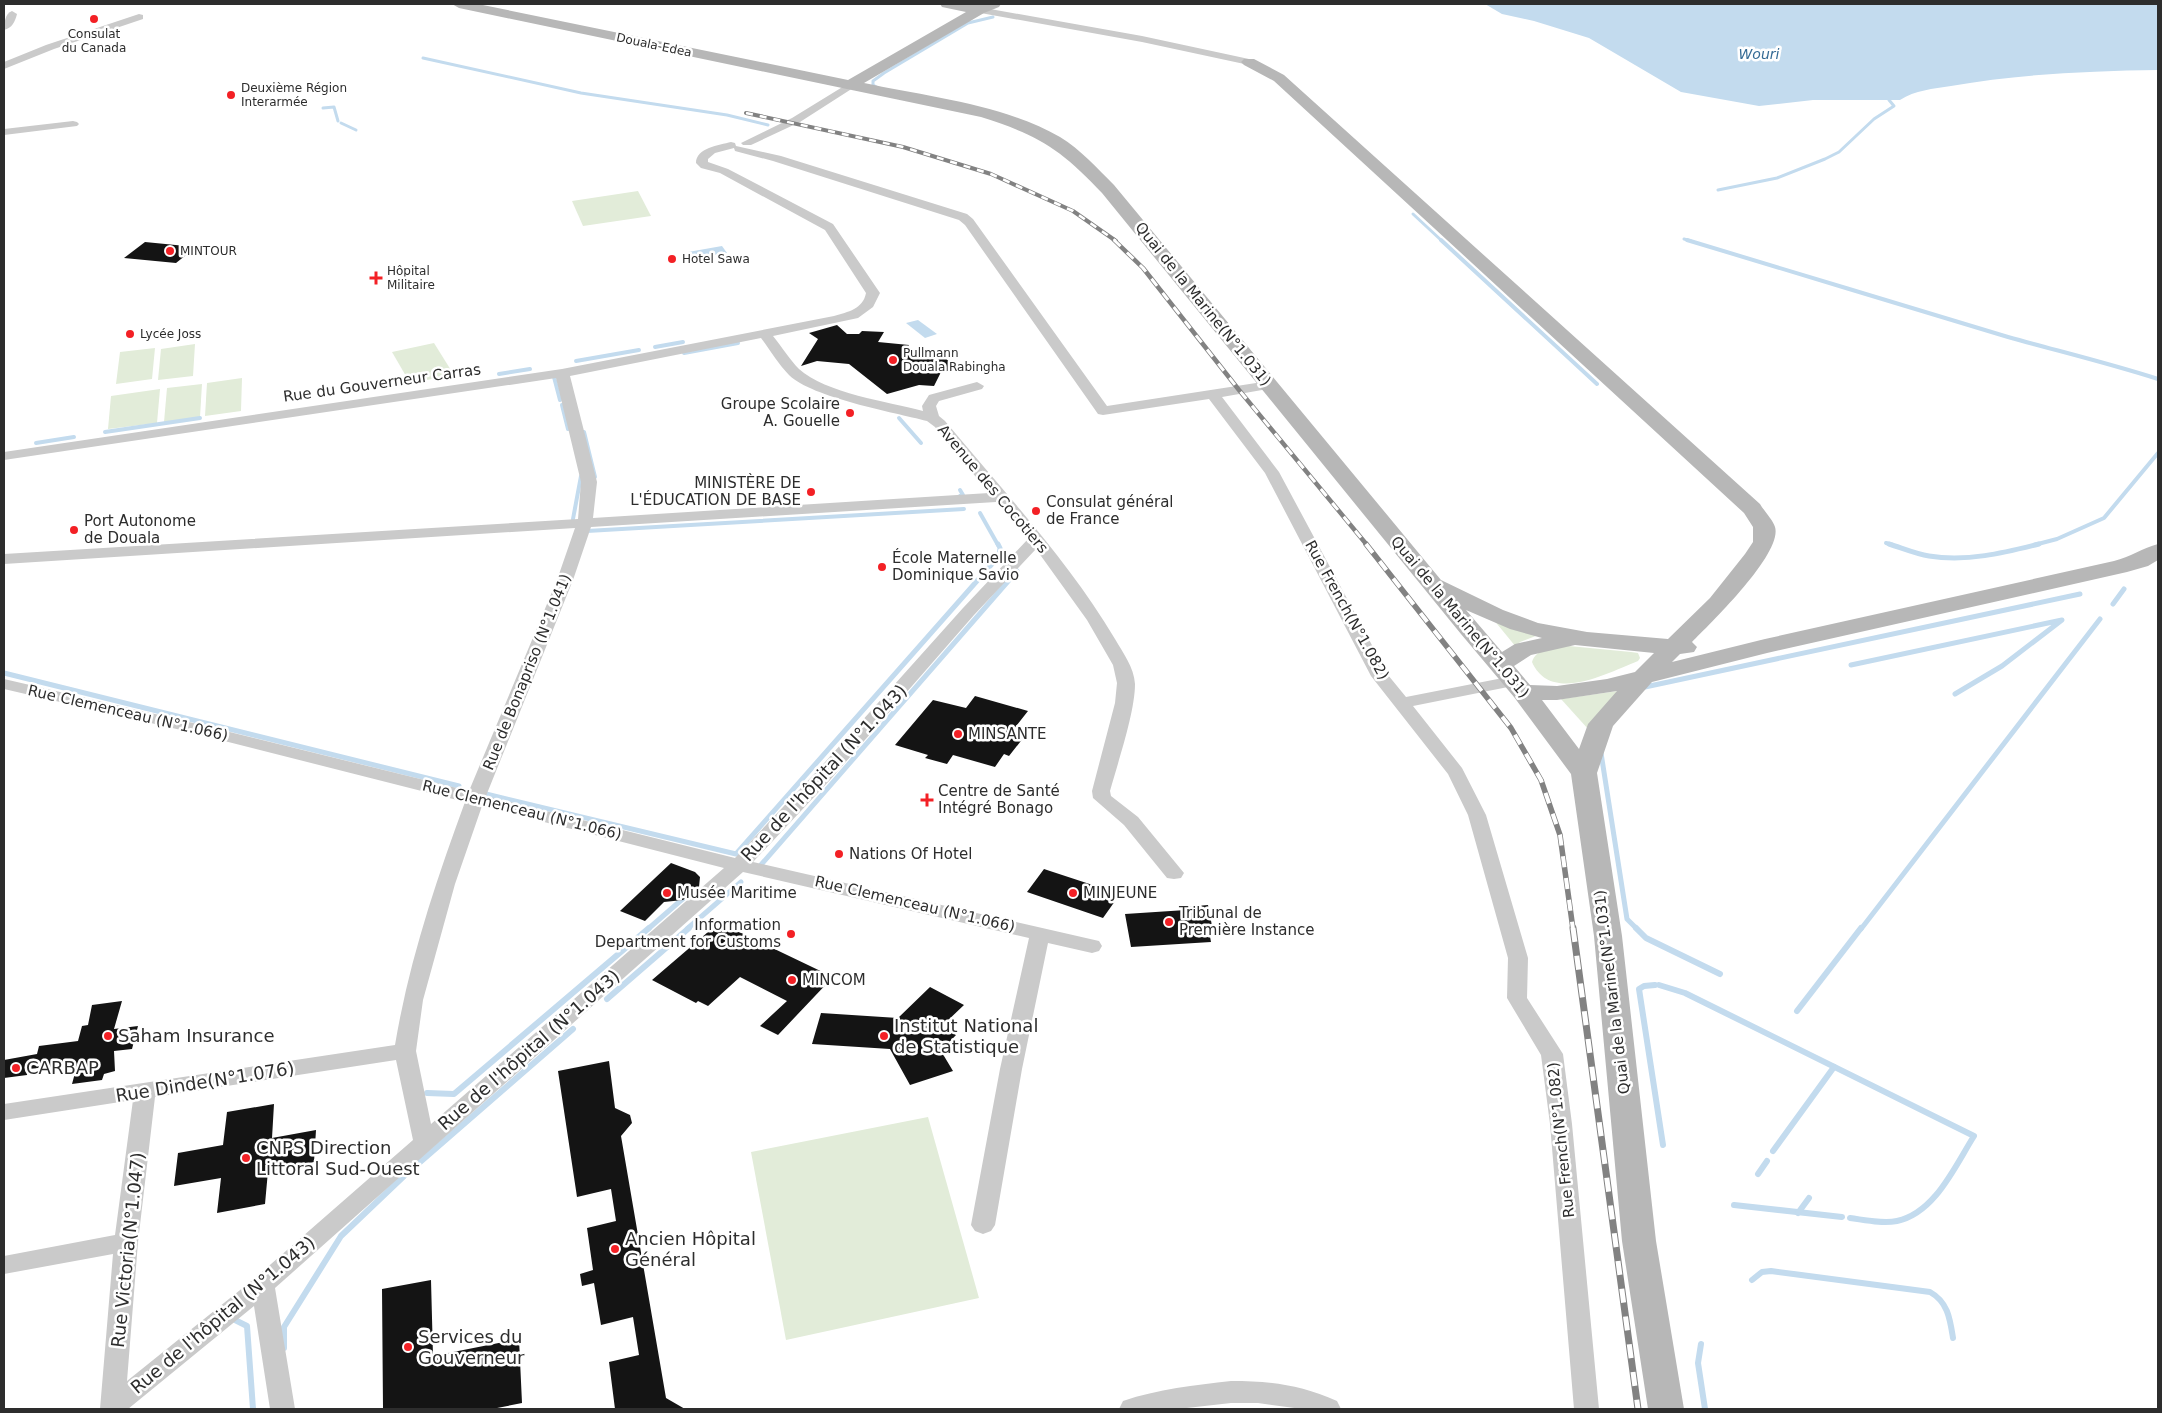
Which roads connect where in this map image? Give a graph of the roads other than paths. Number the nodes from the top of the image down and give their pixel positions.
1 (459, 4) edge
2 (947, 4) edge
3 (994, 4) edge
4 (979, 10) junction
5 (12, 14) dead end
6 (139, 17) dead end
7 (4, 27) edge
8 (1249, 62) joint
9 (4, 66) edge
10 (849, 86) junction
11 (73, 124) dead end
12 (4, 132) edge
13 (740, 146) junction
14 (724, 171) junction
15 (765, 334) junction
16 (562, 373) junction
17 (1269, 385) junction
18 (977, 386) dead end
19 (1213, 394) junction
20 (932, 418) junction
21 (4, 456) edge
22 (1000, 497) junction
23 (585, 523) junction
24 (1037, 539) junction
25 (2158, 551) edge
26 (4, 559) edge
27 (1429, 581) junction
28 (1591, 640) junction
29 (1675, 646) junction
30 (1765, 646) junction
31 (1644, 676) junction
32 (1512, 679) junction
33 (4, 684) edge
34 (1403, 703) junction
35 (1584, 773) junction
36 (476, 799) junction
37 (739, 865) junction
38 (1174, 873) dead end
39 (1040, 933) junction
40 (1092, 946) dead end
41 (405, 1051) junction
42 (145, 1092) junction
43 (4, 1112) edge
44 (424, 1142) junction
45 (983, 1225) dead end
46 (126, 1242) junction
47 (4, 1265) edge
48 (263, 1285) junction
49 (113, 1408) edge
50 (283, 1409) edge
51 (1132, 1409) edge
52 (1328, 1409) edge
53 (1587, 1409) edge
54 (1666, 1409) edge

1 - 10 street, Douala-Edea
2 - 4 street
3 - 4 street
4 - 8 street
4 - 10 street
5 - 7 street
6 - 9 street
8 - 29 street
10 - 13 street
10 - 17 street, Quai de la Marine(N°1.031)
11 - 12 street
13 - 14 street
13 - 14 street
13 - 19 street
14 - 15 street, Rue du Gouverneur Carras
15 - 16 street, Rue du Gouverneur Carras
15 - 20 street, Avenue des Cocotiers
16 - 21 street, Rue du Gouverneur Carras
16 - 23 street, Rue de Bonapriso (N°1.041)
17 - 19 street
17 - 27 street, Quai de la Marine(N°1.031)
18 - 20 street
19 - 34 street, Rue French(N°1.082)
20 - 22 street, Avenue des Cocotiers
22 - 23 street
22 - 24 street, Avenue des Cocotiers
23 - 26 street
23 - 36 street, Rue de Bonapriso (N°1.041)
24 - 37 street, Rue de l'hôpital (N°1.043)
24 - 38 street, Avenue des Cocotiers
25 - 30 street
27 - 28 street
27 - 32 street, Quai de la Marine(N°1.031)
28 - 29 street
28 - 32 street
29 - 30 street
29 - 31 street
30 - 31 street
31 - 32 street
31 - 35 street
32 - 34 street
32 - 35 street, Quai de la Marine(N°1.031)
33 - 36 street, Rue Clemenceau (N°1.066)
34 - 53 street, Rue French(N°1.082)
35 - 54 street, Quai de la Marine(N°1.031)
36 - 37 street, Rue Clemenceau (N°1.066)
36 - 41 street, Rue de Bonapriso (N°1.041)
37 - 39 street, Rue Clemenceau (N°1.066)
37 - 44 street, Rue de l'hôpital (N°1.043)
39 - 40 street, Rue Clemenceau (N°1.066)
39 - 45 street
41 - 42 street, Rue Dinde(N°1.076)
41 - 44 street, Rue de Bonapriso (N°1.041)
42 - 43 street, Rue Dinde(N°1.076)
42 - 46 street, Rue Victoria(N°1.047)
44 - 48 street, Rue de l'hôpital (N°1.043)
46 - 47 street
46 - 49 street, Rue Victoria(N°1.047)
48 - 49 street, Rue de l'hôpital (N°1.043)
48 - 50 street
51 - 52 street

